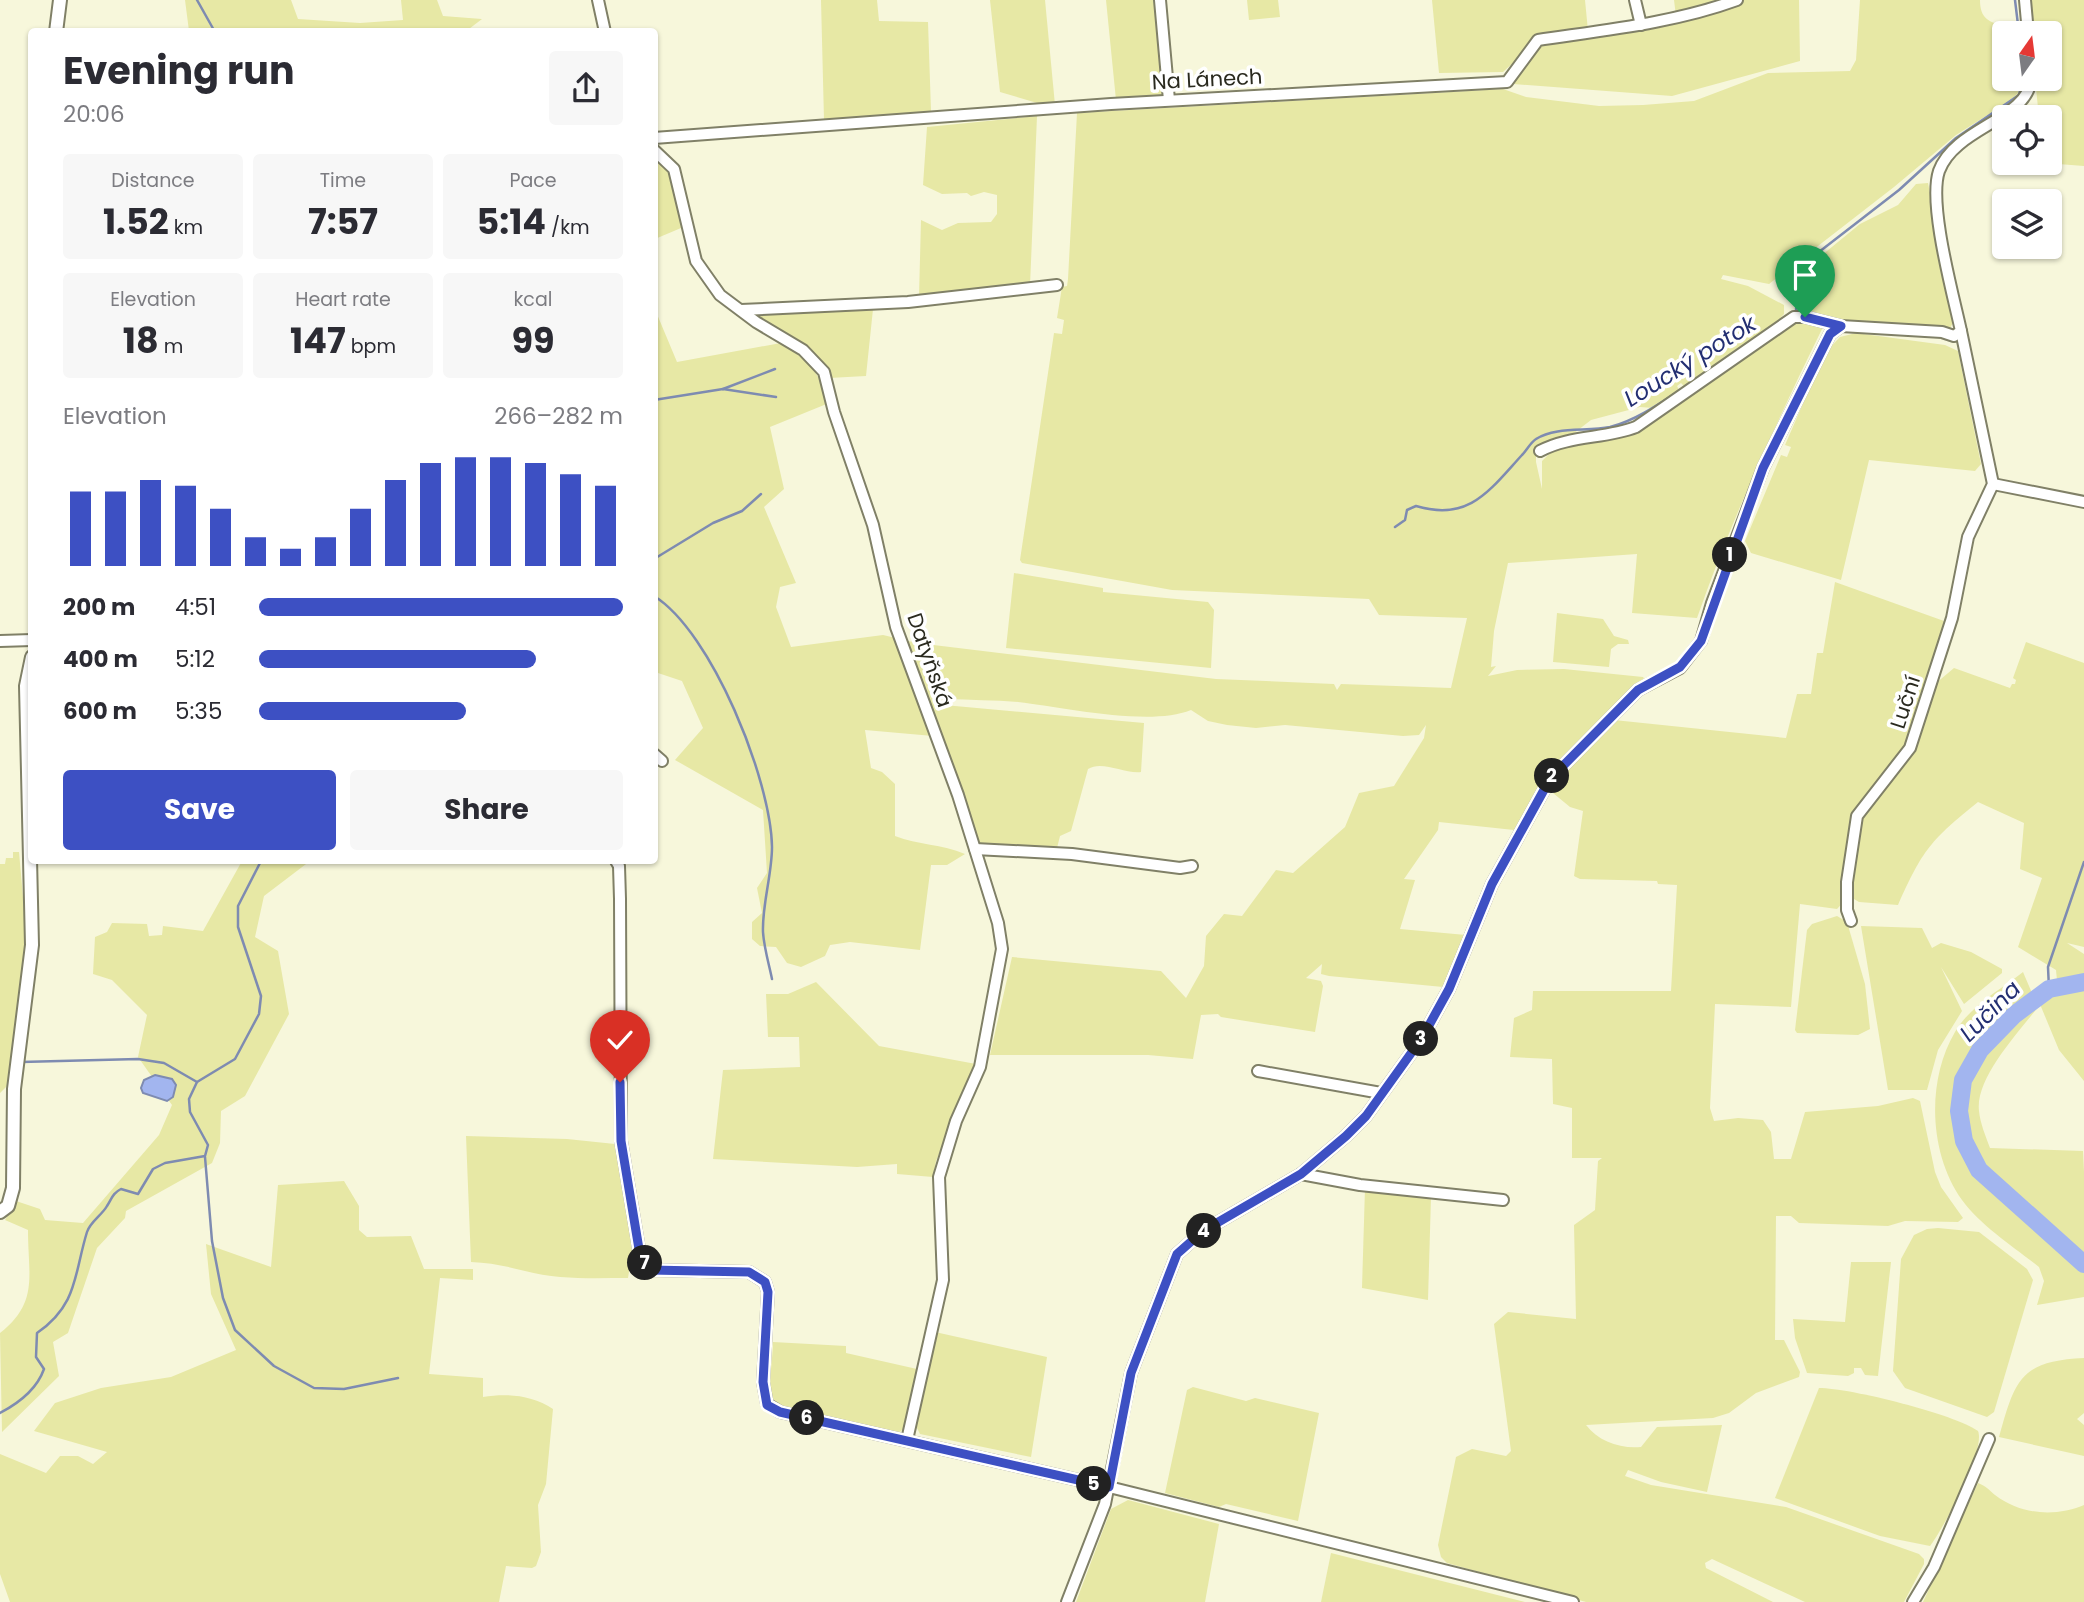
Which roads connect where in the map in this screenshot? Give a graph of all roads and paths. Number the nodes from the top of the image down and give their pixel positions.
1 (60, 0) edge
2 (598, 0) edge
3 (1160, 0) edge
4 (1635, 0) edge
5 (1737, 0) edge
6 (2025, 0) edge
7 (2027, 21) edge
8 (1641, 25) junction
9 (56, 28) edge
10 (604, 28) edge
11 (2027, 91) edge
12 (1169, 100) junction
13 (658, 138) edge
14 (658, 154) edge
15 (1058, 285) dead end
16 (740, 310) junction
17 (1841, 326) junction
18 (1961, 331) junction
19 (1540, 451) dead end
20 (1993, 484) junction
21 (2084, 502) edge
22 (28, 640) edge
23 (0, 641) edge
24 (28, 676) edge
25 (28, 772) edge
26 (975, 849) junction
27 (30, 864) edge
28 (618, 864) edge
29 (1192, 866) dead end
30 (1852, 921) dead end
31 (1258, 1072) dead end
32 (1381, 1093) junction
33 (1301, 1174) junction
34 (1503, 1200) dead end
35 (0, 1212) edge
36 (1989, 1439) dead end
37 (907, 1440) junction
38 (1109, 1487) junction
39 (1068, 1602) edge
40 (1573, 1602) edge
41 (1913, 1602) edge

1 - 9 street
2 - 10 street
3 - 12 street
4 - 8 street
5 - 8 street, Na Lánech
6 - 7 street
8 - 12 street, Na Lánech
11 - 18 street
12 - 13 street, Na Lánech
14 - 16 street, Datyňská
15 - 16 street
16 - 26 street, Datyňská
17 - 18 street
17 - 19 street
17 - 32 street
18 - 20 street
20 - 21 street
20 - 30 street, Luční
22 - 23 street
24 - 25 street
26 - 29 street
26 - 37 street, Datyňská
27 - 35 street
28 - 37 street
31 - 32 street
32 - 33 street
33 - 34 street
33 - 38 street
36 - 41 street
37 - 38 street
38 - 39 street
38 - 40 street

